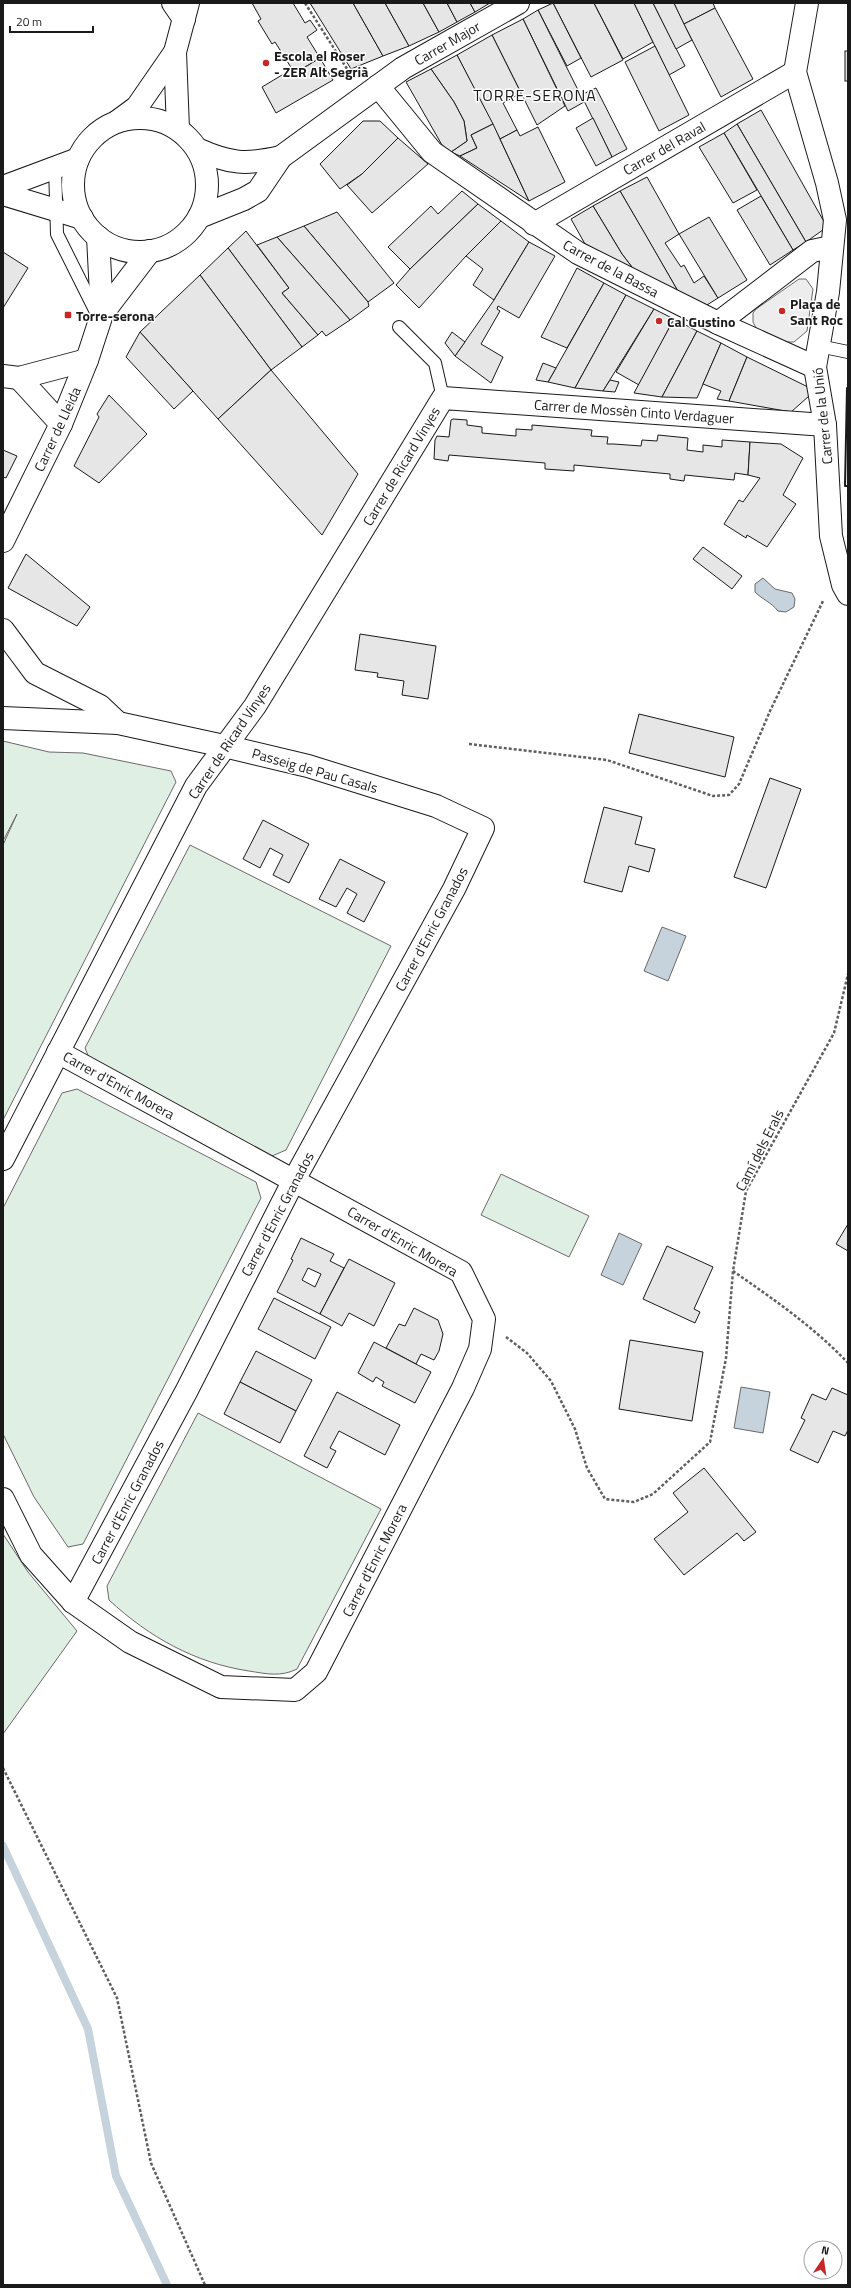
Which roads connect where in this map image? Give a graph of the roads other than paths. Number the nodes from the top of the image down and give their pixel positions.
1 (518, 3) edge
2 (807, 3) edge
3 (182, 8) edge
4 (175, 52) junction
5 (795, 72) junction
6 (372, 92) junction
7 (118, 122) junction
8 (178, 129) junction
9 (197, 149) junction
10 (281, 157) junction
11 (78, 159) junction
12 (55, 167) junction
13 (3, 187) edge
14 (3, 194) edge
15 (55, 209) junction
16 (199, 217) junction
17 (82, 218) junction
18 (534, 224) junction
19 (98, 237) junction
20 (831, 247) junction
21 (150, 251) junction
22 (101, 317) junction
23 (718, 323) junction
24 (400, 327) dead end
25 (819, 346) junction
26 (848, 352) edge
27 (87, 360) junction
28 (815, 367) junction
29 (11, 377) edge
30 (443, 398) junction
31 (61, 424) junction
32 (824, 425) junction
33 (3, 541) edge
34 (848, 594) edge
35 (3, 630) edge
36 (3, 718) edge
37 (118, 723) junction
38 (224, 746) junction
39 (483, 828) joint
40 (58, 1052) junction
41 (3, 1159) edge
42 (294, 1180) junction
43 (3, 1499) edge
44 (73, 1602) junction

1 - 6 street, Carrer Major
2 - 5 street, Carrer de la Unió
3 - 4 street
4 - 7 street
4 - 8 street
5 - 18 street, Carrer del Raval
5 - 20 street, Carrer de la Unió
6 - 10 street, Carrer Major
6 - 18 street, Carrer de la Bassa
7 - 8 street
7 - 11 street
8 - 9 street
9 - 10 street
9 - 16 street
10 - 16 street
11 - 12 street
11 - 17 street
12 - 13 street
12 - 15 lane
14 - 15 street
15 - 17 street
15 - 22 lane
16 - 21 street
17 - 19 street
18 - 23 street, Carrer de la Bassa
19 - 21 street
19 - 22 street, Carrer de Lleida
20 - 23 street
20 - 25 street, Carrer de la Unió
21 - 22 street, Carrer de Lleida
22 - 27 street, Carrer de Lleida
23 - 28 street, Carrer de la Bassa
24 - 30 lane
25 - 26 lane
25 - 28 street, Carrer de la Unió
27 - 29 street
27 - 31 street, Carrer de Lleida
28 - 32 street, Carrer de la Unió
29 - 31 street
30 - 32 street, Carrer de Mossèn Cinto Verdaguer
30 - 38 street, Carrer de Ricard Vinyes
31 - 33 street, Carrer de Lleida
32 - 34 street, Carrer de la Unió
35 - 37 street
36 - 37 street, Passeig de Pau Casals
37 - 38 street, Passeig de Pau Casals
38 - 39 street, Passeig de Pau Casals
38 - 40 street, Carrer de Ricard Vinyes
39 - 42 street, Carrer d'Enric Granados
40 - 41 street, Carrer de Ricard Vinyes
40 - 42 street, Carrer d'Enric Morera
42 - 44 street, Carrer d'Enric Granados
42 - 44 street, Carrer d'Enric Morera
43 - 44 street

